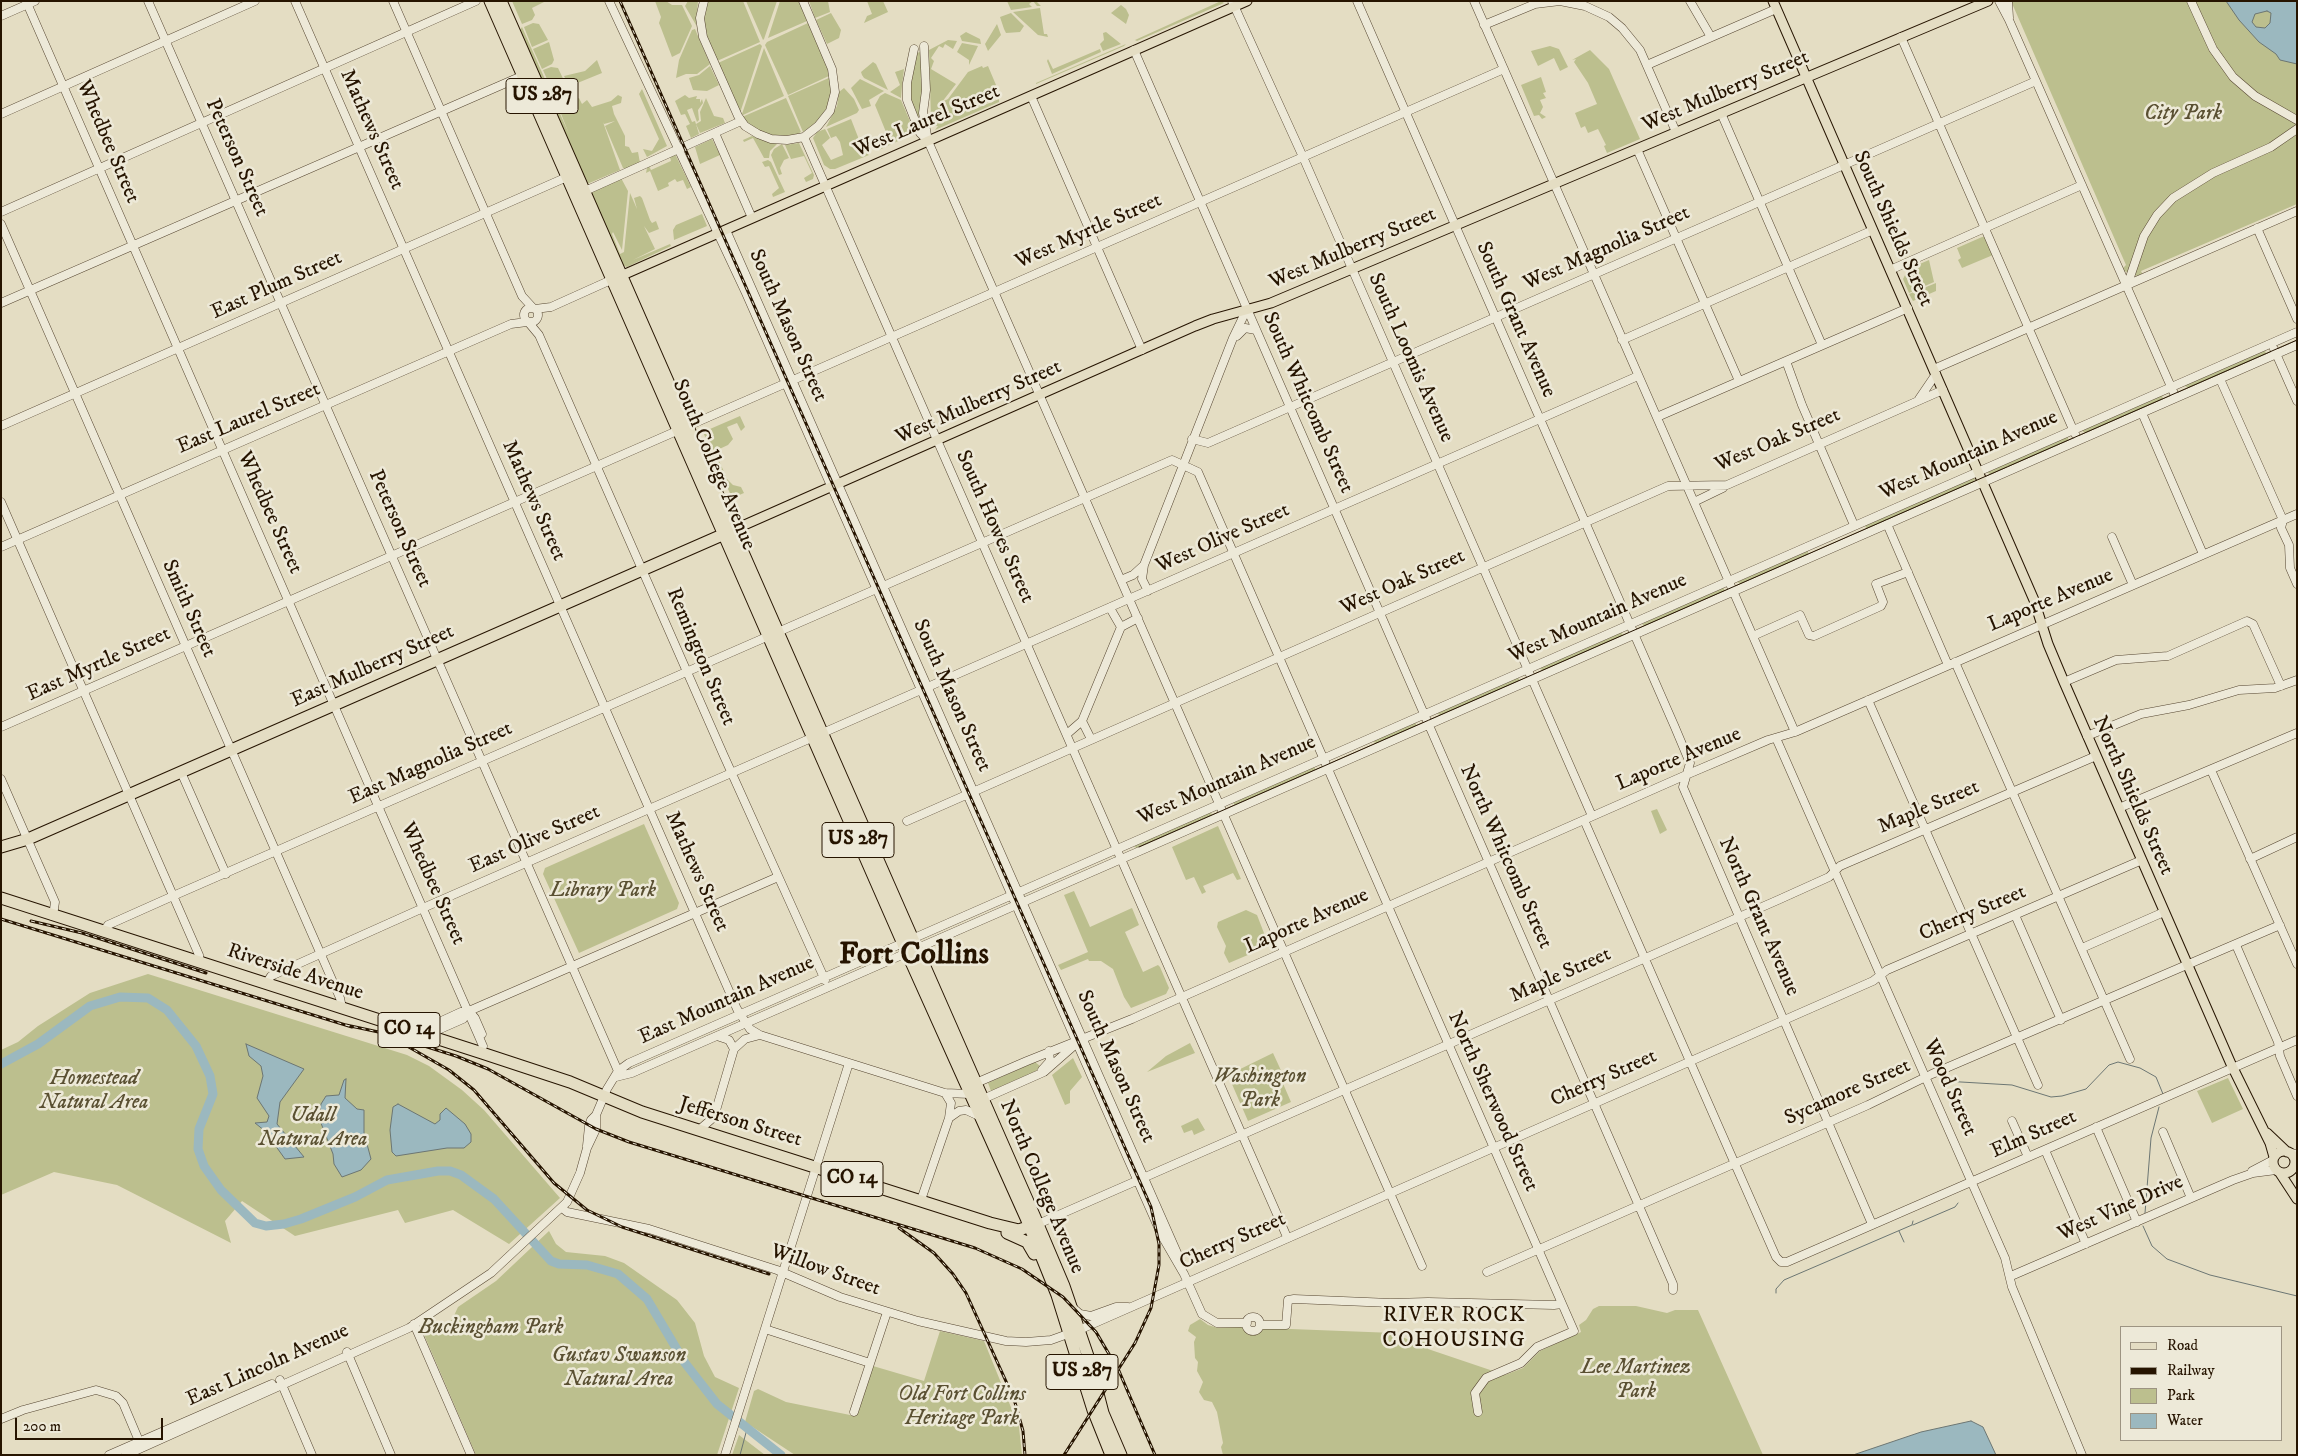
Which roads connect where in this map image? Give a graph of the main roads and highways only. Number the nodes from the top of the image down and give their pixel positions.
1 (490, 1) edge
2 (501, 1) edge
3 (1247, 1) edge
4 (1988, 1) edge
5 (1234, 4) edge
6 (1774, 5) edge
7 (522, 76) junction
8 (1806, 77) junction
9 (544, 100) junction
10 (566, 177) junction
11 (585, 190) junction
12 (616, 278) junction
13 (683, 428) junction
14 (1978, 471) joint
15 (728, 533) junction
16 (28, 839) junction
17 (1, 847) edge
18 (1, 855) edge
19 (1, 898) edge
20 (910, 946) junction
21 (604, 1097) joint
22 (2264, 1130) junction
23 (2291, 1153) edge
24 (2274, 1159) junction
25 (2294, 1167) edge
26 (2278, 1171) junction
27 (2297, 1197) edge
28 (990, 1223) junction
29 (1034, 1225) junction
30 (1049, 1276) junction
31 (1075, 1332) junction
32 (1111, 1455) edge
33 (1121, 1455) edge

1 - 7 highway, South College Avenue / US 287
2 - 9 highway, South College Avenue / US 287
3 - 5 main road, West Laurel Street
4 - 8 main road, West Mulberry Street
5 - 12 main road, West Laurel Street
6 - 8 main road, South Shields Street
7 - 9 highway
7 - 10 highway, South College Avenue / US 287
8 - 14 main road, South Shields Street
8 - 15 main road, West Mulberry Street
9 - 11 highway, South College Avenue / US 287
10 - 11 highway
10 - 12 highway, South College Avenue / US 287
11 - 12 highway, South College Avenue / US 287
12 - 13 highway, South College Avenue / US 287
12 - 13 highway, South College Avenue / US 287
13 - 15 highway, South College Avenue / US 287
13 - 15 highway, South College Avenue / US 287
14 - 22 main road, North Shields Street
15 - 16 highway, East Mulberry Street
15 - 20 highway, South College Avenue / US 287
16 - 17 highway, East Mulberry Street
16 - 18 highway, East Mulberry Street
19 - 21 highway, Riverside Avenue / CO 14
20 - 29 highway, North College Avenue / US 287
20 - 29 highway, North College Avenue / US 287
21 - 28 highway, Jefferson Street / CO 14
22 - 23 main road, North Shields Street
22 - 24 main road, North Shields Street
23 - 24 main road
23 - 25 main road
24 - 26 main road
25 - 26 main road
25 - 27 main road
26 - 27 main road
28 - 29 highway, Jefferson Street / CO 14
28 - 30 highway, CO 14
29 - 30 highway, North College Avenue / US 287
29 - 31 highway, North College Avenue / US 287
30 - 31 highway, North College Avenue / US 287
31 - 32 highway, North College Avenue / US 287
31 - 33 highway, North College Avenue / US 287

